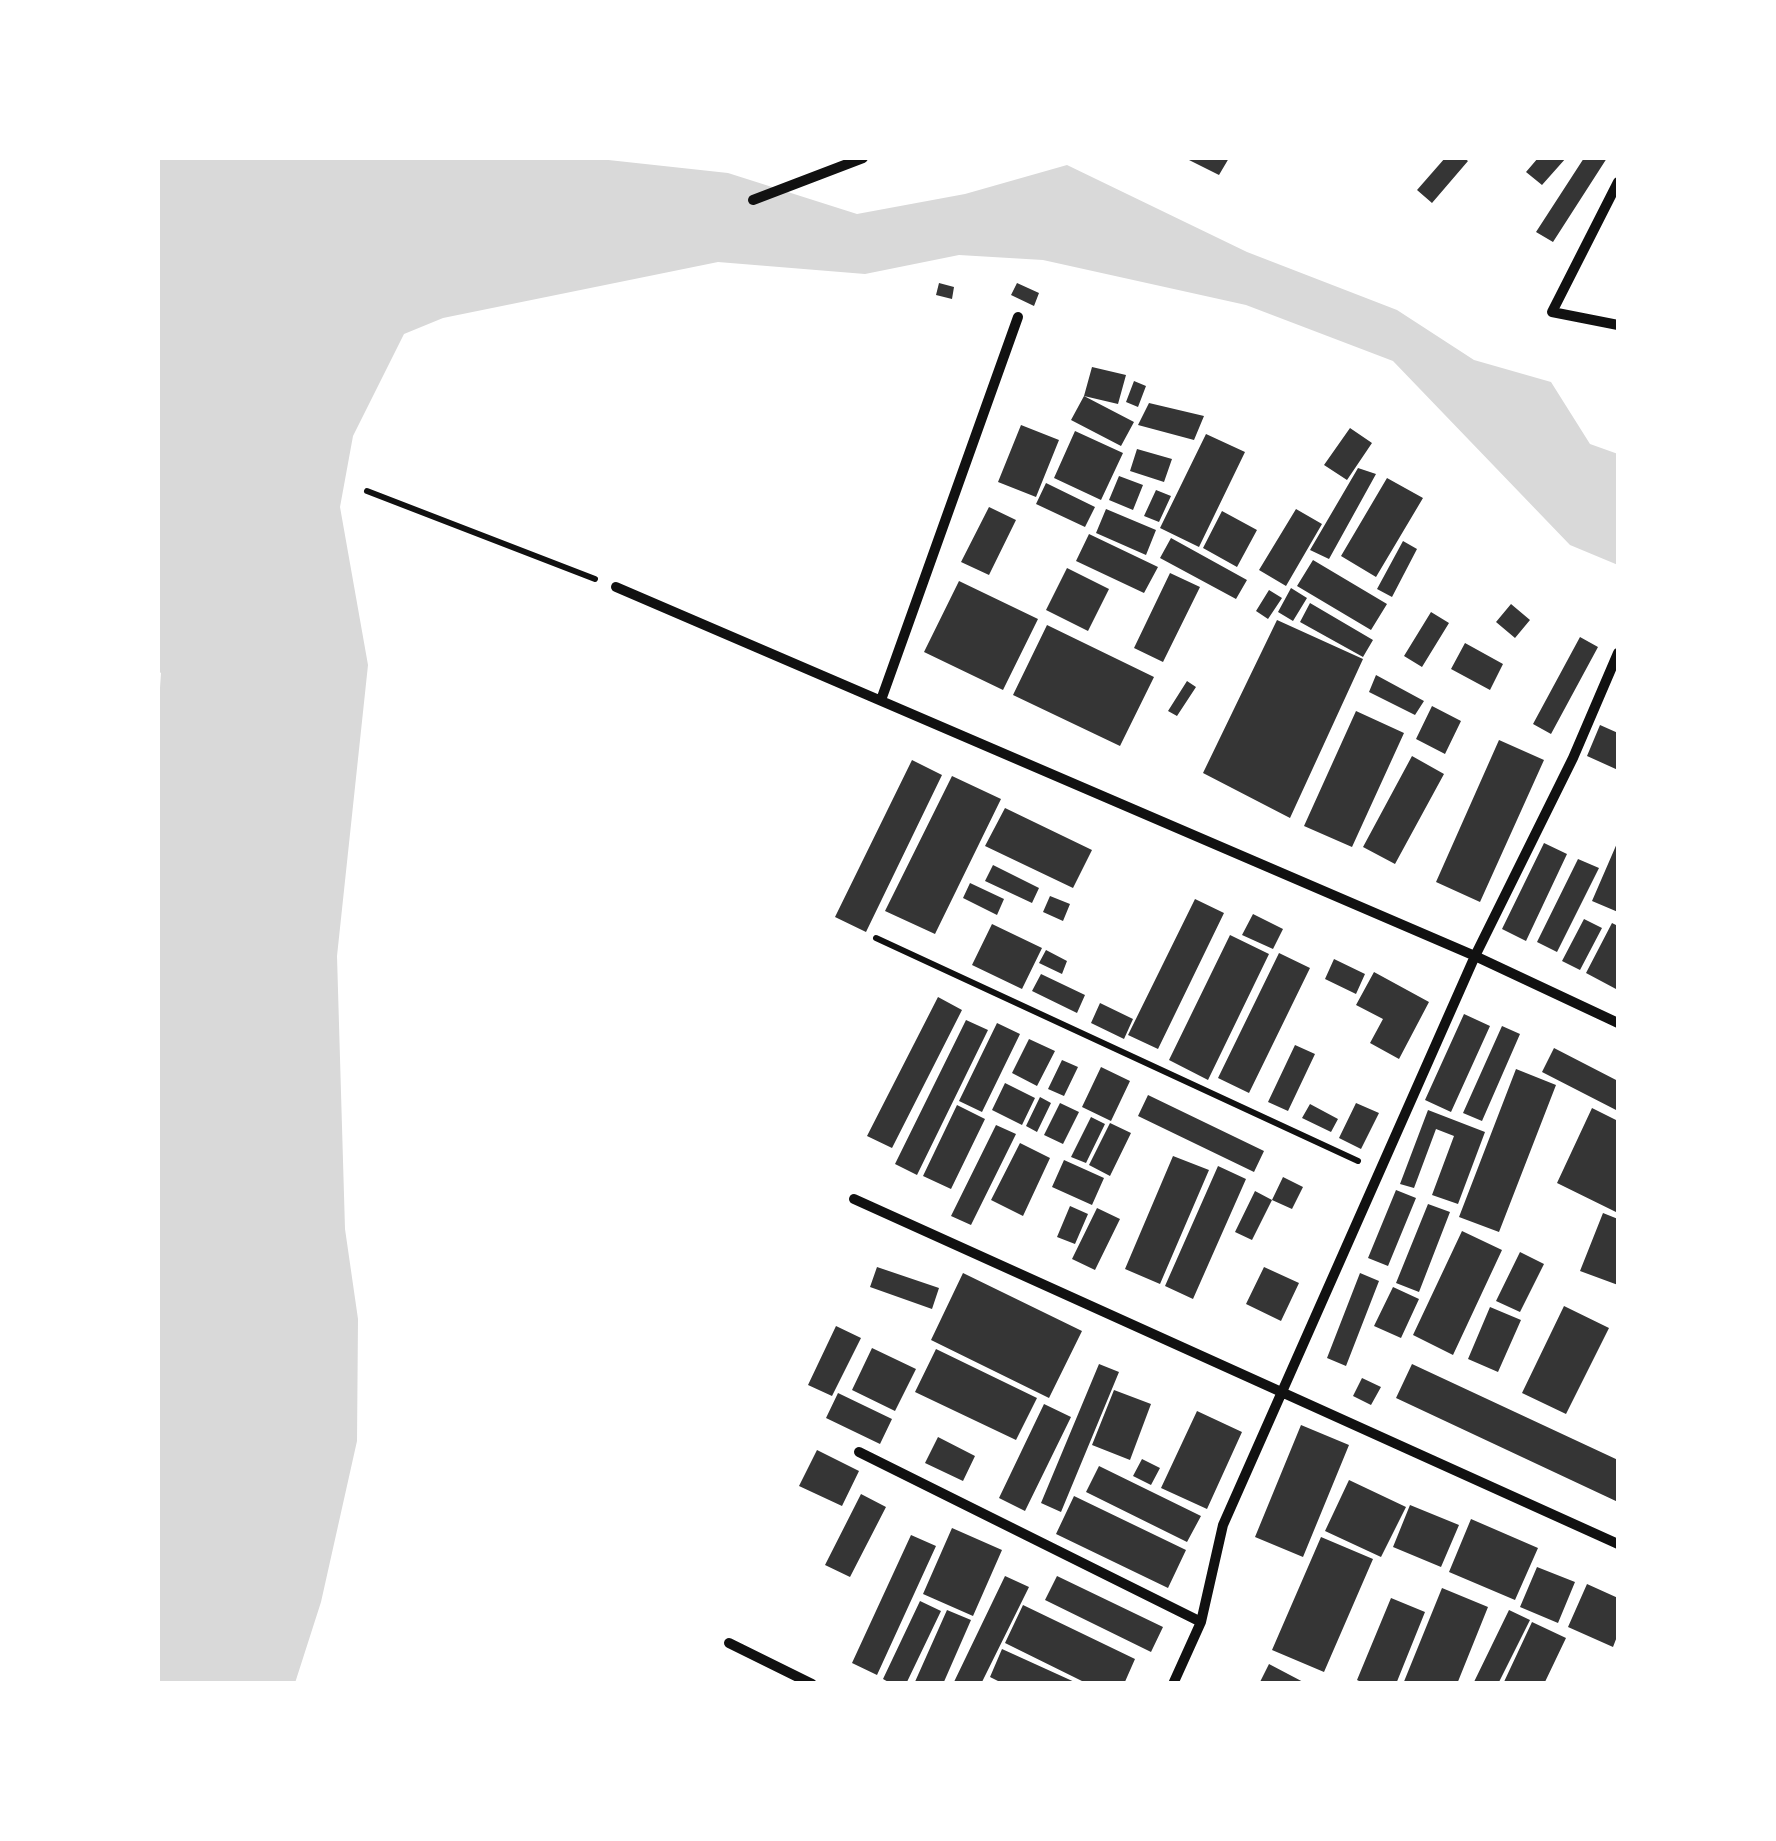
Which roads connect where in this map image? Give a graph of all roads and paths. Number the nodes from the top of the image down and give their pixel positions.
1 (863, 158) edge
2 (1618, 182) edge
3 (753, 200) dead end
4 (1018, 317) dead end
5 (1618, 326) edge
6 (367, 491) dead end
7 (616, 588) joint
8 (1618, 653) edge
9 (881, 700) junction
10 (876, 938) dead end
11 (1475, 956) junction
12 (1618, 1023) edge
13 (1382, 1172) junction
14 (854, 1199) dead end
15 (1282, 1394) junction
16 (859, 1452) dead end
17 (1618, 1544) edge
18 (1201, 1622) junction
19 (729, 1644) dead end
20 (812, 1684) edge
21 (1173, 1684) edge

1 - 3 street
2 - 5 street
4 - 9 street
6 - 7 path
7 - 9 street
8 - 11 street
9 - 11 street
10 - 13 path
11 - 12 street
11 - 13 street
13 - 15 street
14 - 15 street
15 - 17 street
15 - 18 street
16 - 18 street
18 - 21 street
19 - 20 street

